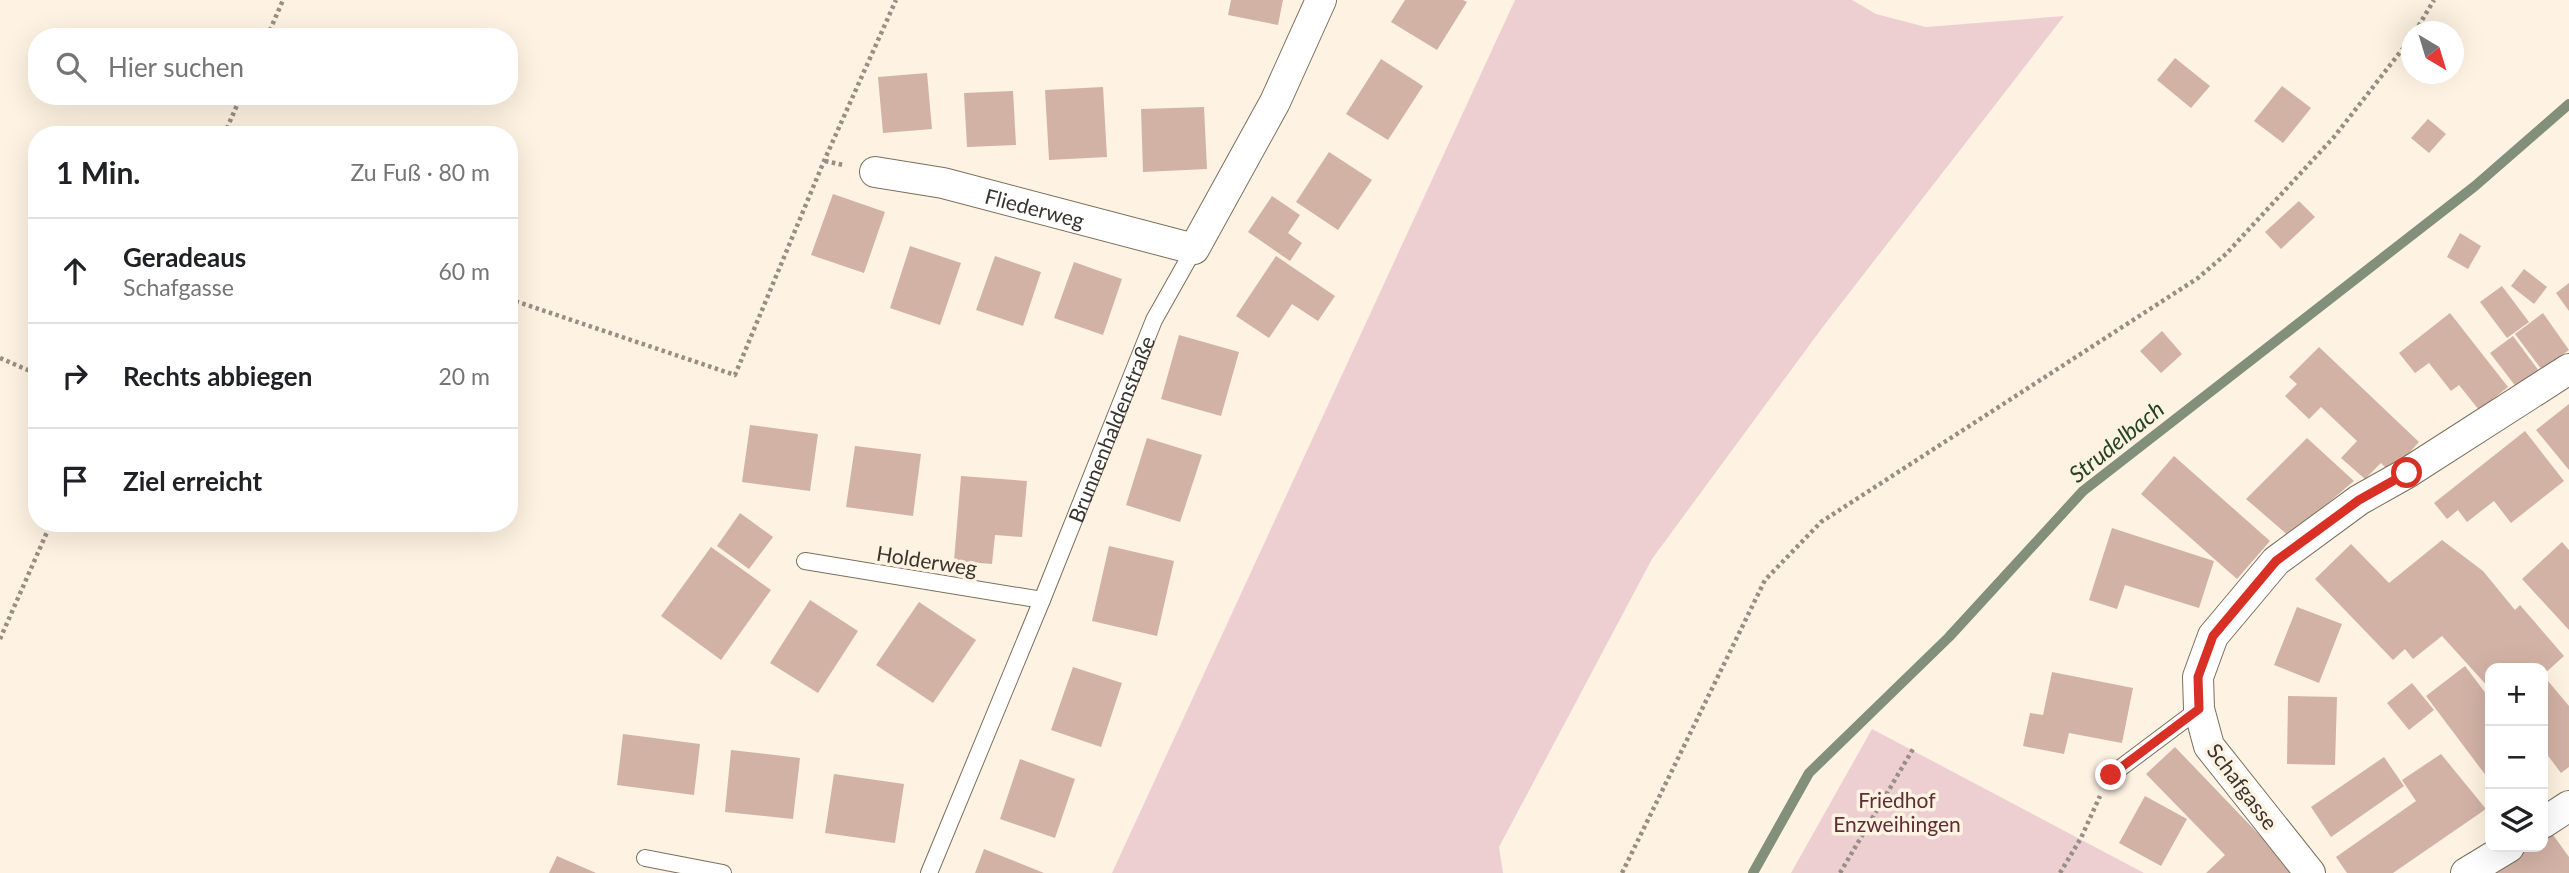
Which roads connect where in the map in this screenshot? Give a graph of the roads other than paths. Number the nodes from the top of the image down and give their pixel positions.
1 (1321, 0) edge
2 (875, 172) dead end
3 (1194, 248) junction
4 (2569, 369) edge
5 (805, 561) dead end
6 (1042, 600) junction
7 (2199, 709) junction
8 (2111, 775) road end
9 (2501, 852) edge
10 (645, 858) dead end
11 (723, 873) edge
12 (929, 873) edge
13 (2310, 873) edge
14 (2466, 873) edge

1 - 3 street, Brunnenhaldenstraße
2 - 3 street, Fliederweg
3 - 6 lane, Brunnenhaldenstraße
4 - 7 street, Schafgasse
5 - 6 lane, Holderweg
6 - 12 lane, Brunnenhaldenstraße
7 - 8 lane
7 - 13 street, Schafgasse
9 - 14 street
10 - 11 lane

